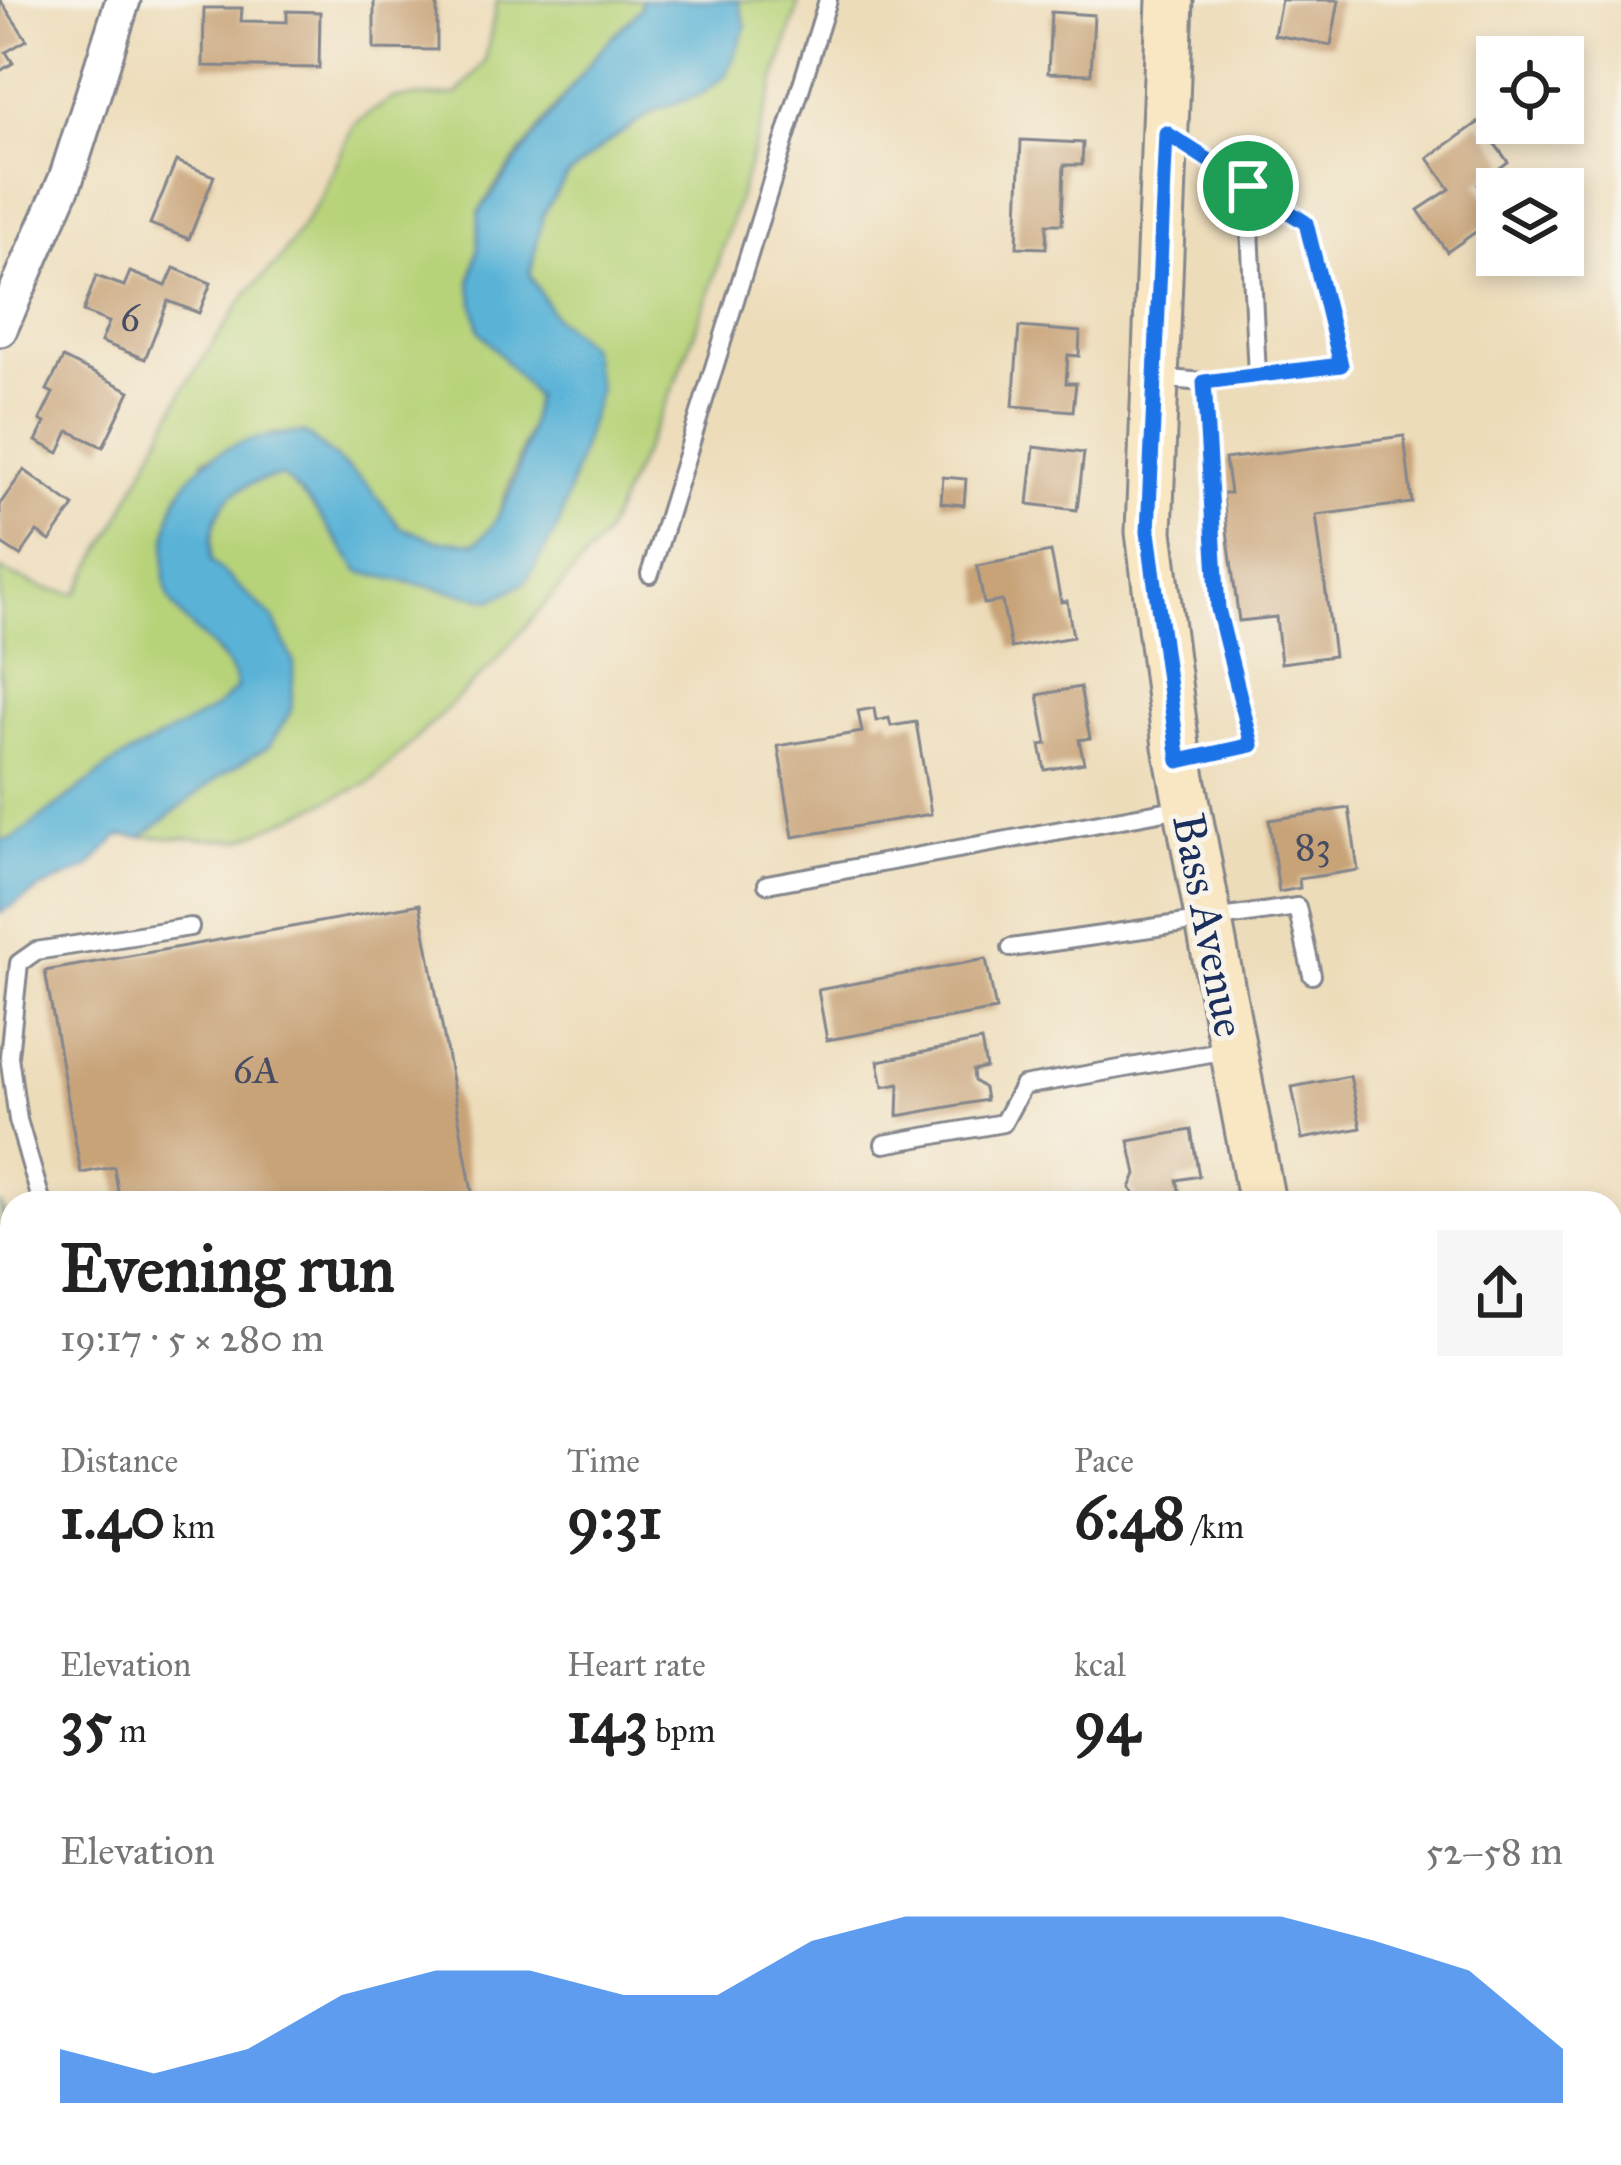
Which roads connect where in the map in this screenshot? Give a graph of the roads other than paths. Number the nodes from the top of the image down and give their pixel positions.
1 (123, 0) edge
2 (828, 0) edge
3 (1171, 0) edge
4 (1166, 133) junction
5 (1248, 186) junction
6 (2, 317) edge
7 (1257, 376) junction
8 (1155, 378) junction
9 (1204, 382) junction
10 (650, 574) dead end
11 (1179, 761) junction
12 (1188, 807) junction
13 (767, 884) dead end
14 (1209, 919) junction
15 (190, 927) dead end
16 (1011, 948) dead end
17 (1312, 976) dead end
18 (1234, 1049) junction
19 (884, 1144) dead end
20 (38, 1191) edge
21 (1260, 1191) edge

1 - 6 street
2 - 10 lane
3 - 4 main road, Bass Avenue
4 - 5 lane
4 - 8 main road, Bass Avenue
5 - 7 lane
5 - 7 lane
7 - 9 lane
8 - 9 lane
8 - 11 main road, Bass Avenue
9 - 11 lane
11 - 12 main road, Bass Avenue
12 - 13 lane
12 - 14 main road, Bass Avenue
14 - 16 lane
14 - 17 lane
14 - 18 main road, Bass Avenue
15 - 20 lane
18 - 19 lane
18 - 21 main road, Bass Avenue

